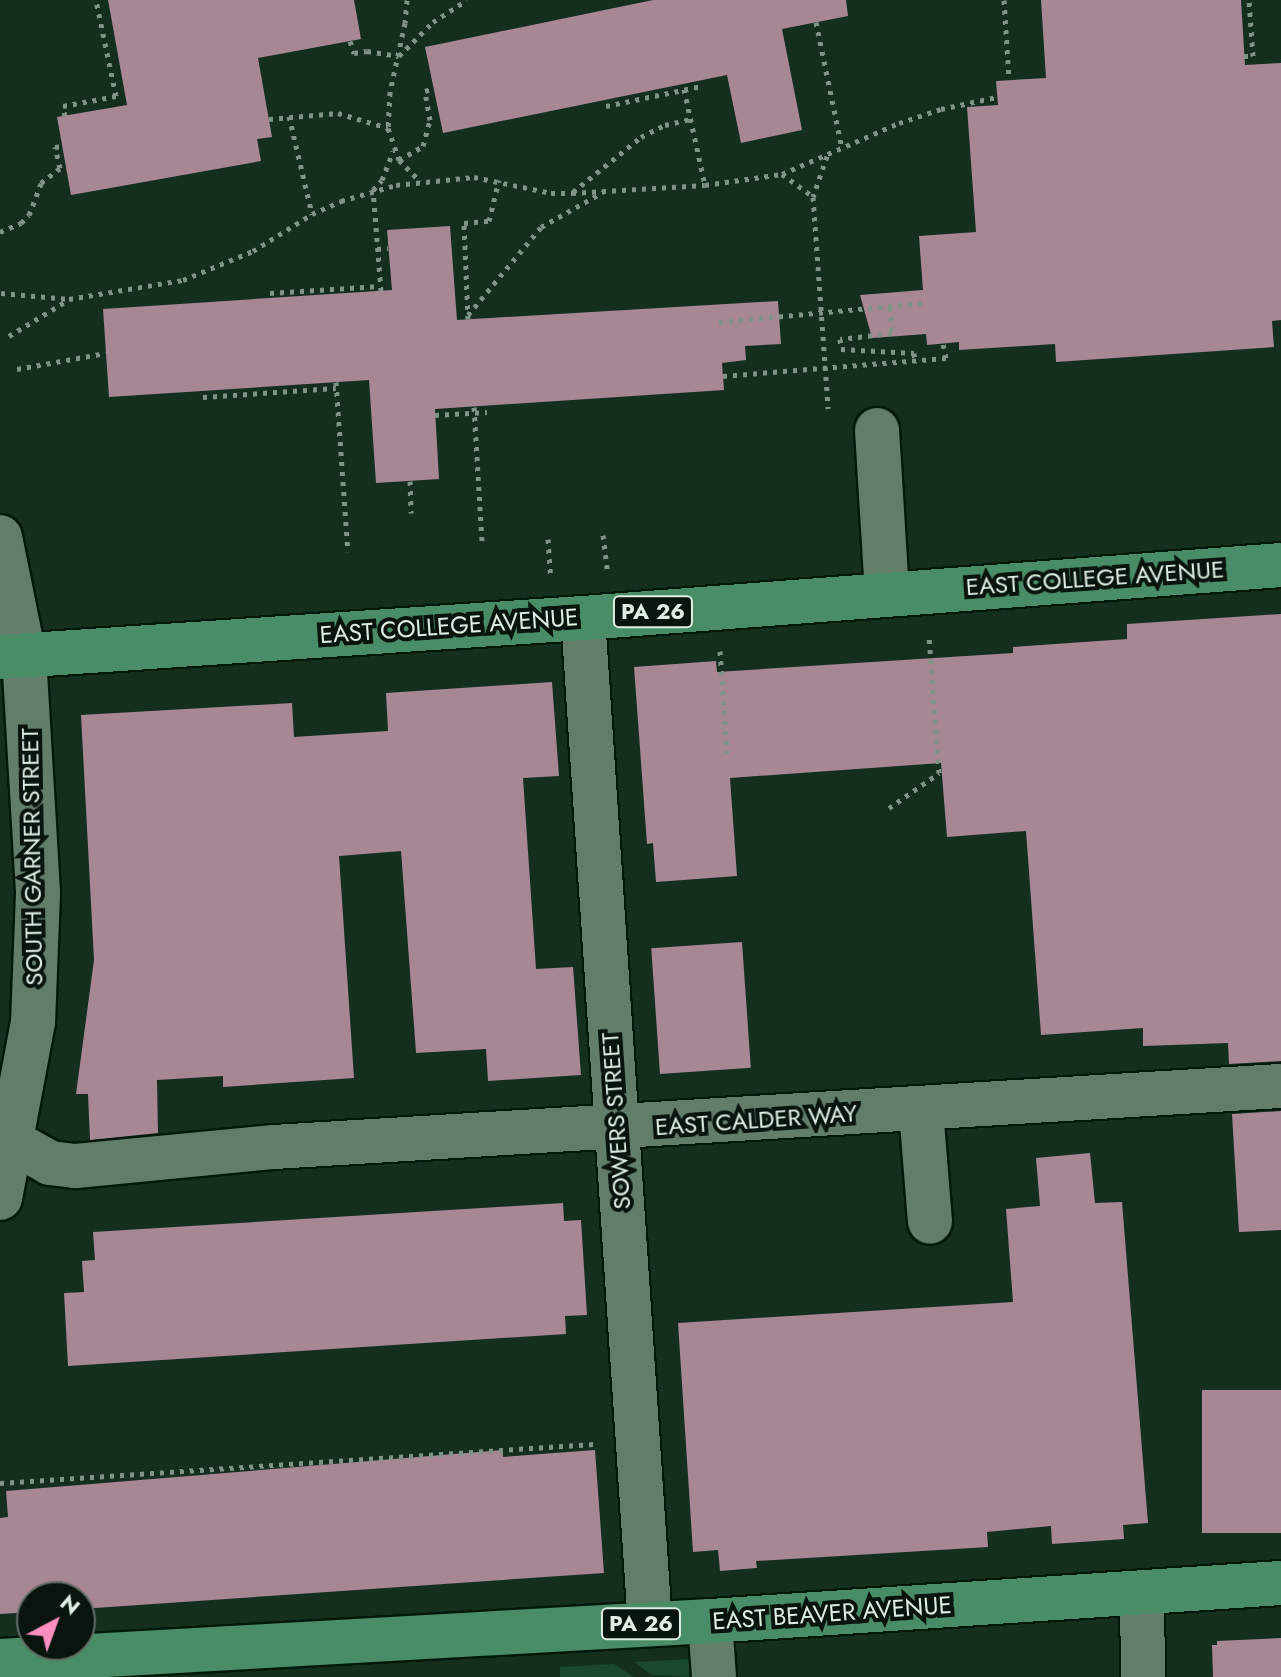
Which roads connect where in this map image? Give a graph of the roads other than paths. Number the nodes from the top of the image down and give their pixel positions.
1 (877, 430) dead end
2 (0, 537) edge
3 (1281, 565) edge
4 (887, 594) junction
5 (583, 618) junction
6 (12, 657) edge
7 (1281, 1086) edge
8 (921, 1110) junction
9 (616, 1129) junction
10 (6, 1138) edge
11 (0, 1198) edge
12 (930, 1222) dead end
13 (1281, 1583) edge
14 (1142, 1594) junction
15 (710, 1621) junction
16 (650, 1624) junction
17 (0, 1661) edge
18 (714, 1677) edge
19 (1143, 1677) edge

1 - 4 street
2 - 6 street, SOUTH GARNER STREET
3 - 4 main road, EAST COLLEGE AVENUE / PA 26
4 - 5 main road, EAST COLLEGE AVENUE / PA 26
5 - 6 main road, EAST COLLEGE AVENUE / PA 26
5 - 9 street, SOWERS STREET
6 - 10 street, SOUTH GARNER STREET
7 - 8 street, EAST CALDER WAY
8 - 9 street, EAST CALDER WAY
8 - 12 street
9 - 10 street, EAST CALDER WAY
9 - 16 street, SOWERS STREET
10 - 11 street, SOUTH GARNER STREET
13 - 14 main road, EAST BEAVER AVENUE / PA 26
14 - 15 main road, EAST BEAVER AVENUE / PA 26
14 - 19 street
15 - 16 main road, EAST BEAVER AVENUE / PA 26
15 - 18 street
16 - 17 main road, EAST BEAVER AVENUE / PA 26

